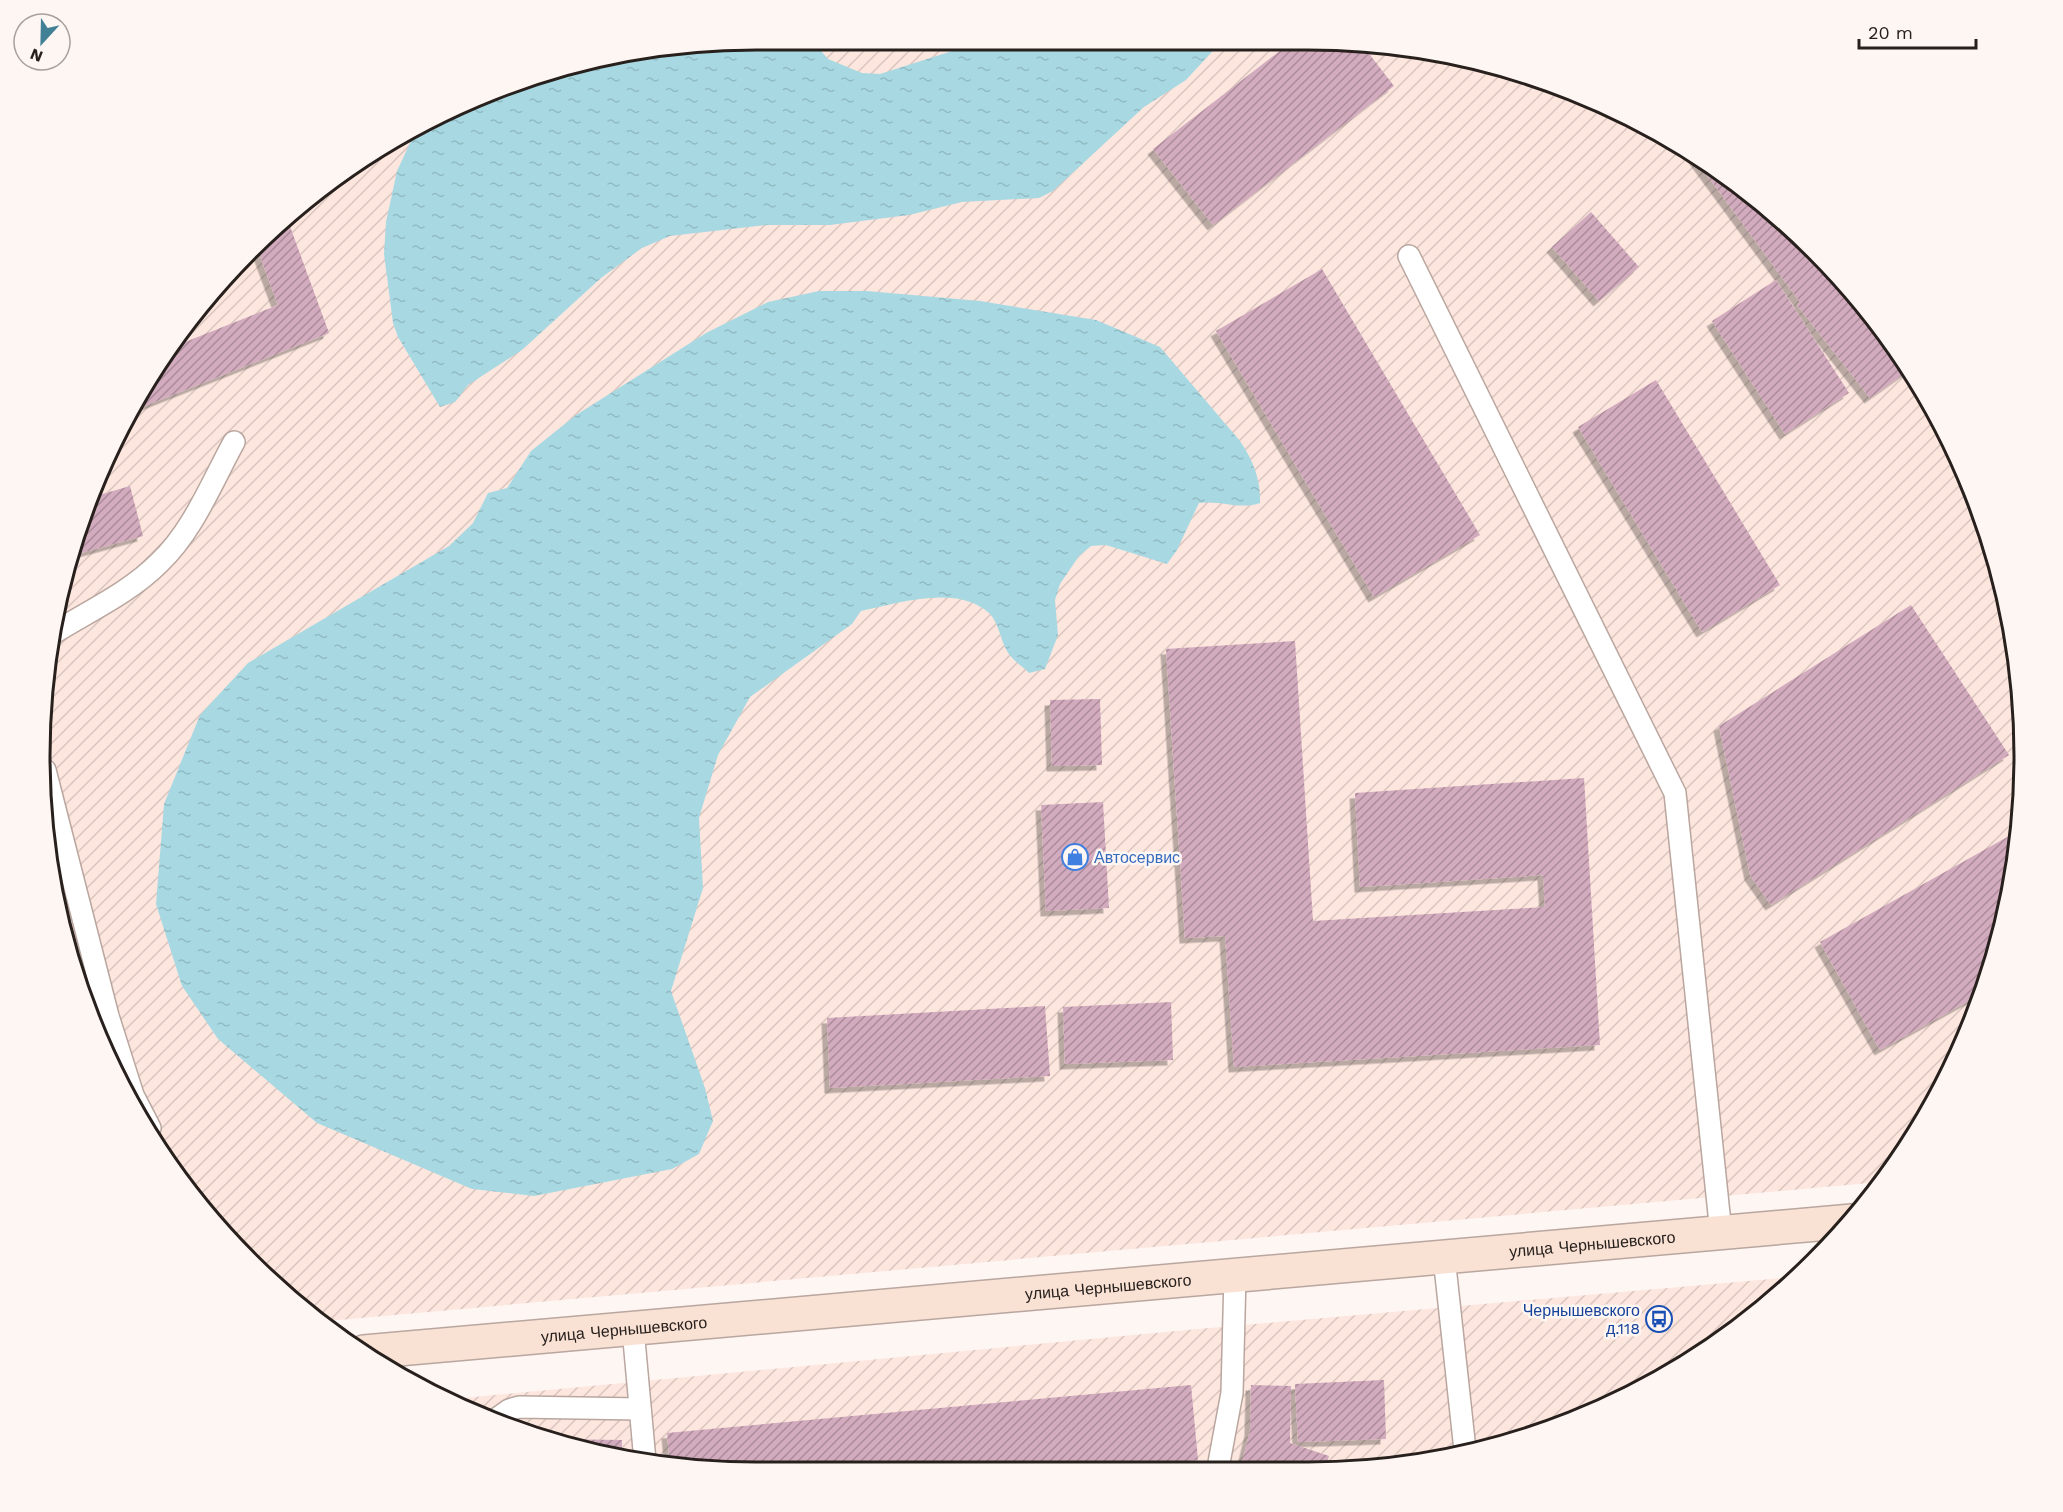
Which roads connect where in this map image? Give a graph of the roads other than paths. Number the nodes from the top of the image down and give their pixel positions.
1 (1409, 256) dead end
2 (234, 442) dead end
3 (61, 628) edge
4 (51, 793) edge
5 (125, 1074) edge
6 (1838, 1222) edge
7 (1721, 1233) junction
8 (1444, 1257) junction
9 (1235, 1275) junction
10 (633, 1329) junction
11 (376, 1351) edge
12 (640, 1409) junction
13 (502, 1415) edge
14 (1464, 1444) edge
15 (644, 1453) edge
16 (1219, 1462) edge

1 - 7 lane
2 - 3 lane
4 - 5 lane
6 - 7 main road, улица Чернышевского
7 - 8 main road, улица Чернышевского
8 - 9 main road, улица Чернышевского
8 - 14 lane
9 - 10 main road, улица Чернышевского
9 - 16 lane
10 - 11 main road, улица Чернышевского
10 - 12 lane
12 - 13 lane
12 - 15 lane

